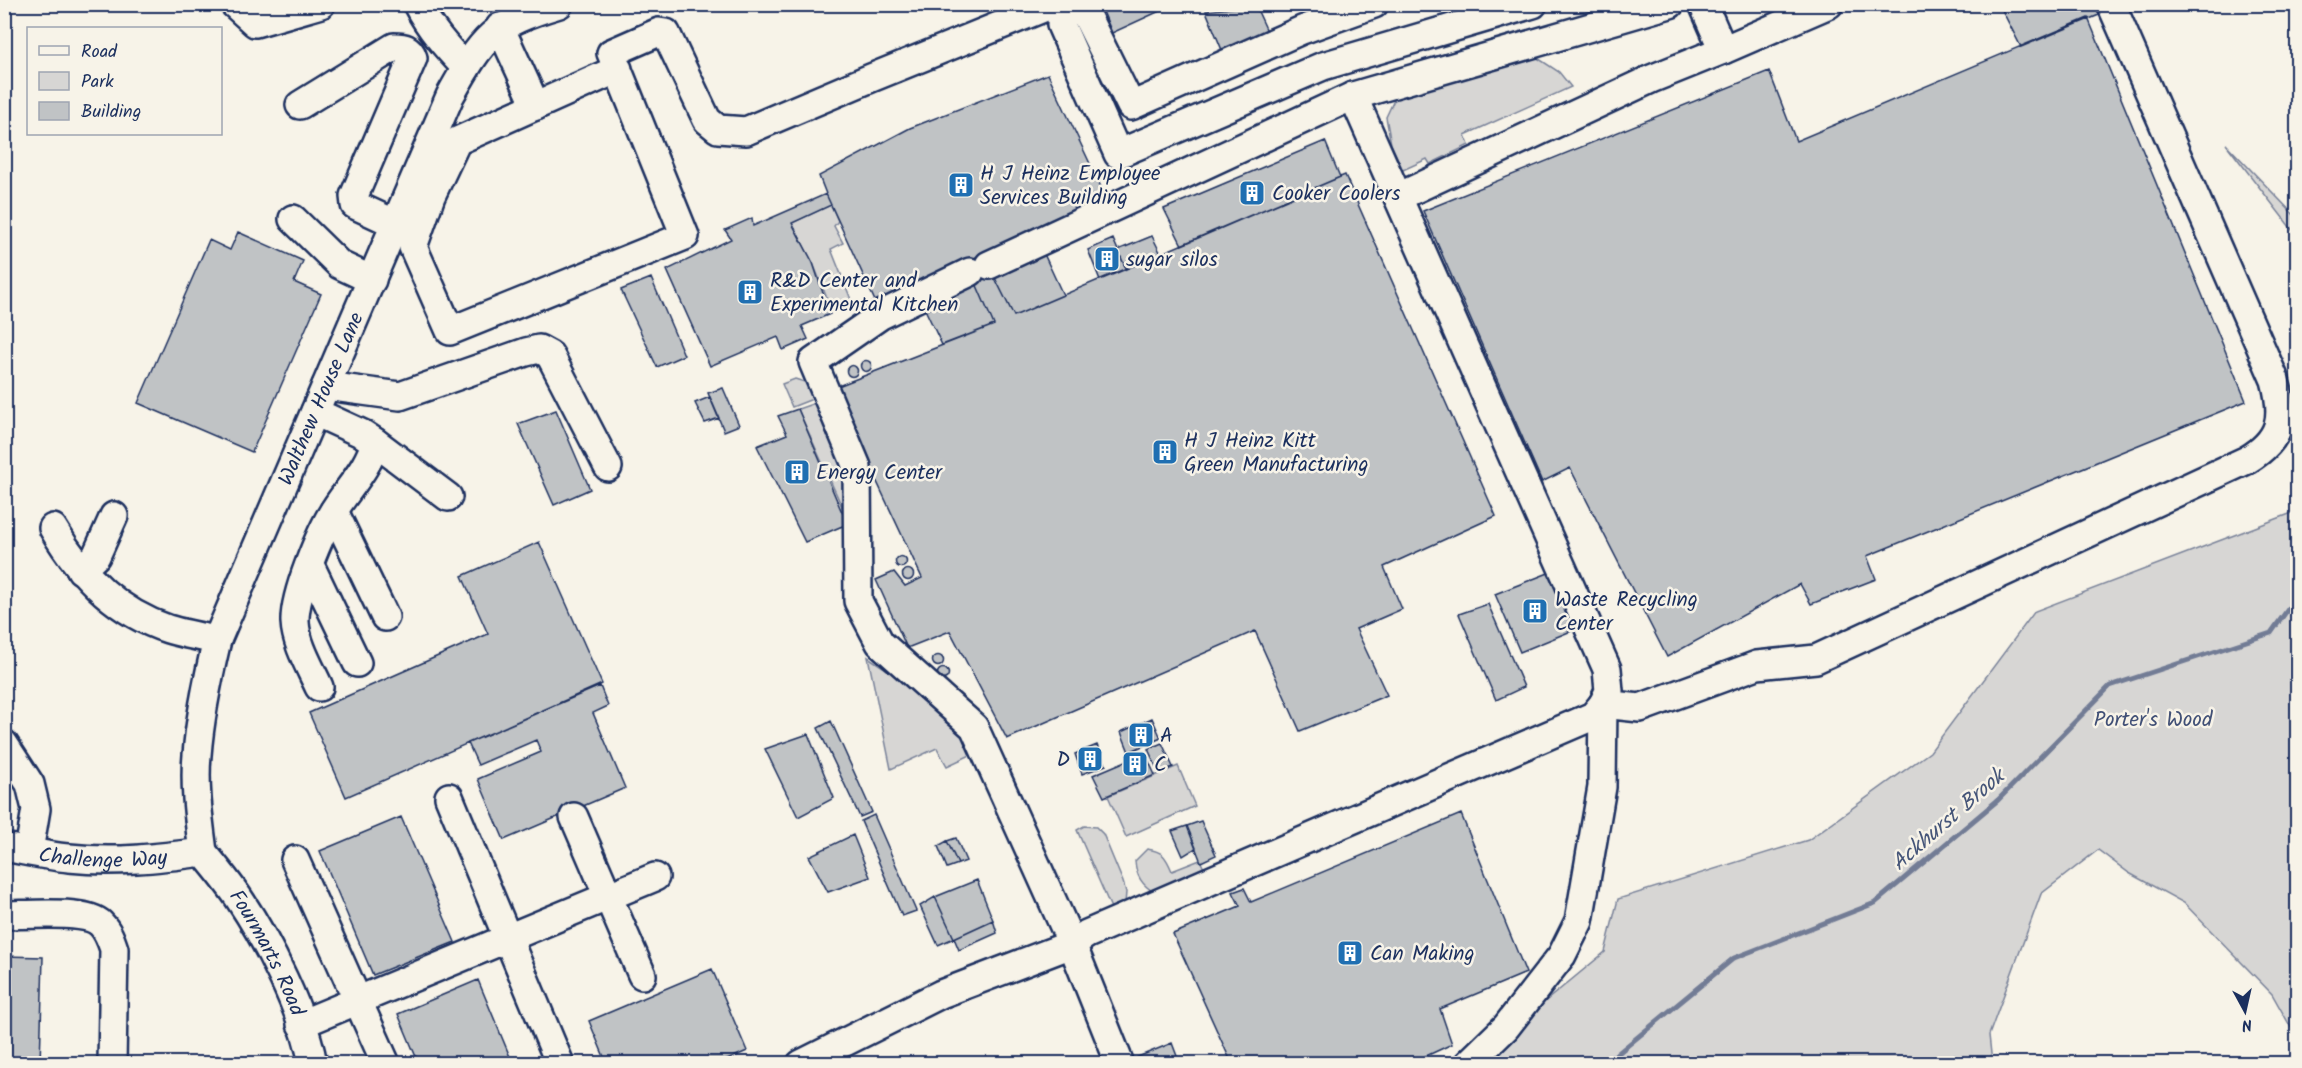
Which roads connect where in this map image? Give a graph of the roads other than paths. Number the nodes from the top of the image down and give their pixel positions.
1 (234, 4) edge
2 (321, 4) edge
3 (417, 4) edge
4 (559, 4) edge
5 (1053, 4) edge
6 (1062, 4) edge
7 (1068, 4) edge
8 (1374, 4) edge
9 (1533, 4) edge
10 (1670, 4) edge
11 (1702, 4) edge
12 (1829, 4) edge
13 (2111, 4) edge
14 (500, 27) junction
15 (1724, 50) junction
16 (466, 68) junction
17 (618, 69) junction
18 (1353, 96) junction
19 (300, 105) dead end
20 (536, 106) junction
21 (1398, 197) junction
22 (293, 219) dead end
23 (396, 224) junction
24 (372, 280) junction
25 (326, 386) junction
26 (315, 412) junction
27 (375, 442) junction
28 (608, 467) dead end
29 (448, 497) dead end
30 (334, 511) junction
31 (114, 516) dead end
32 (53, 528) dead end
33 (310, 566) junction
34 (81, 570) junction
35 (385, 617) dead end
36 (217, 640) junction
37 (357, 663) dead end
38 (319, 687) dead end
39 (1603, 705) junction
40 (4, 744) edge
41 (449, 797) dead end
42 (573, 817) dead end
43 (17, 849) edge
44 (203, 852) junction
45 (295, 860) dead end
46 (655, 877) dead end
47 (608, 897) junction
48 (4, 915) edge
49 (508, 938) junction
50 (1072, 944) junction
51 (642, 975) dead end
52 (359, 1001) junction
53 (301, 1024) junction
54 (112, 1064) edge
55 (313, 1064) edge
56 (386, 1064) edge
57 (560, 1064) edge
58 (801, 1064) edge
59 (1120, 1064) edge
60 (1468, 1064) edge

1 - 2 street
3 - 16 street
4 - 14 street, Walthew House Lane
5 - 17 street
6 - 9 street
7 - 8 street
10 - 18 street
11 - 15 street
12 - 15 street
13 - 39 street
14 - 16 street, Walthew House Lane
14 - 20 street
15 - 21 street
16 - 23 street, Walthew House Lane
17 - 20 street
17 - 20 street
18 - 21 street
18 - 50 street
19 - 23 street
21 - 39 street
22 - 24 street
23 - 24 street, Walthew House Lane
24 - 25 street, Walthew House Lane
25 - 26 street, Walthew House Lane
25 - 28 street
26 - 27 street
26 - 36 street, Walthew House Lane
27 - 29 street
27 - 30 street
30 - 33 street
30 - 35 street
31 - 34 street
32 - 34 street
33 - 37 street
33 - 38 street
34 - 36 street
36 - 44 street, Walthew House Lane
39 - 50 street
39 - 60 street
40 - 43 street
41 - 49 street
42 - 47 street
43 - 44 street, Challenge Way
44 - 53 street, Fourmarts Road
45 - 52 street
46 - 47 street
47 - 49 street
47 - 51 street
48 - 54 street
49 - 52 street
49 - 57 street
50 - 58 street
50 - 59 street
52 - 53 street
52 - 56 street
53 - 55 street, Fourmarts Road

